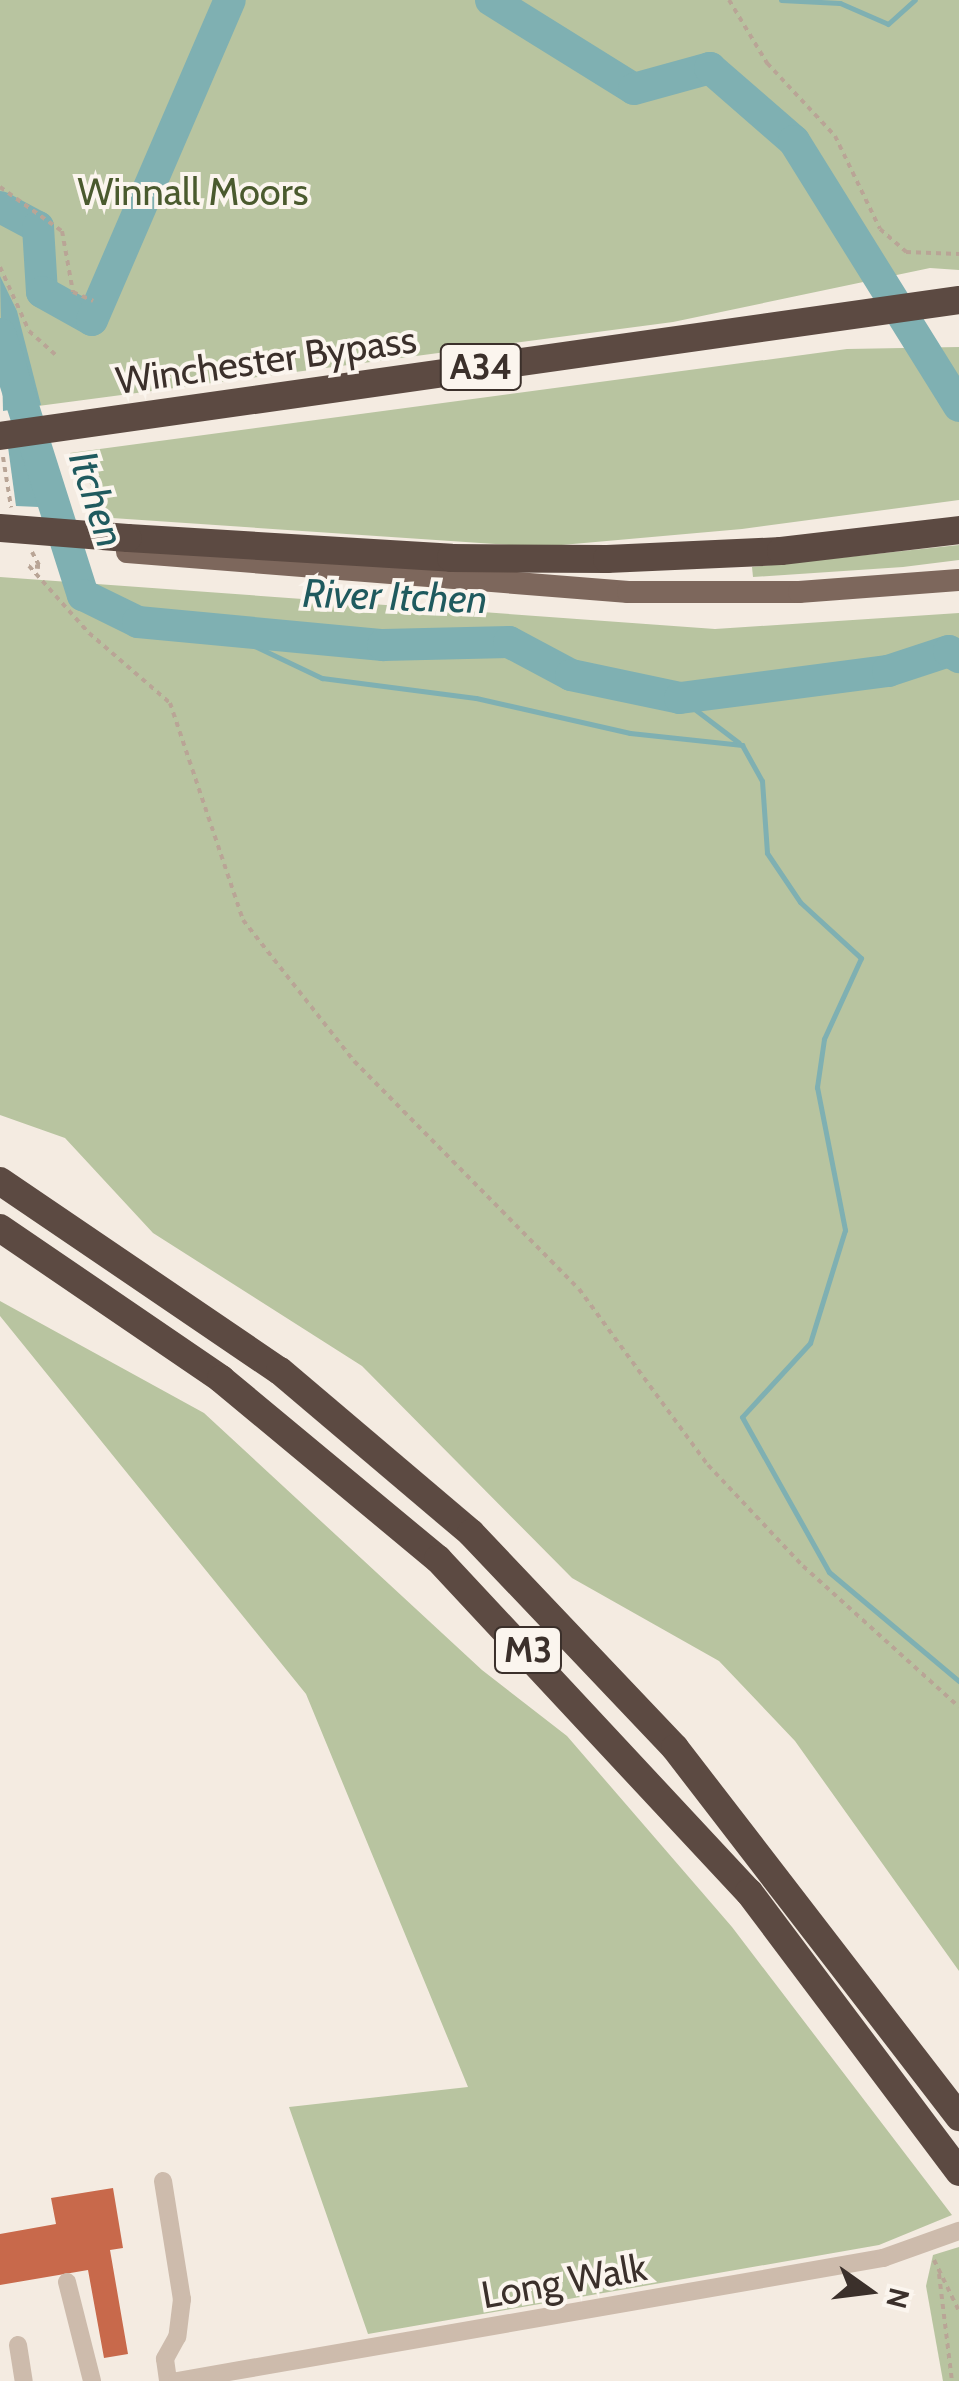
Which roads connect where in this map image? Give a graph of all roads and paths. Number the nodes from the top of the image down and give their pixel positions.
1 (730, 0) edge
2 (0, 187) edge
3 (959, 254) edge
4 (0, 267) edge
5 (959, 300) edge
6 (93, 301) dead end
7 (870, 310) junction
8 (959, 314) edge
9 (56, 356) dead end
10 (0, 437) edge
11 (12, 527) edge
12 (959, 530) edge
13 (128, 545) junction
14 (24, 558) dead end
15 (29, 566) junction
16 (959, 580) edge
17 (0, 1181) edge
18 (0, 1228) edge
19 (959, 1707) edge
20 (959, 2118) edge
21 (959, 2172) edge
22 (163, 2180) dead end
23 (959, 2231) edge
24 (67, 2282) dead end
25 (958, 2309) edge
26 (18, 2345) dead end
27 (24, 2381) edge
28 (92, 2381) edge
29 (168, 2381) edge
30 (176, 2381) edge
31 (952, 2381) edge

1 - 3 path
2 - 6 path
4 - 9 path
5 - 7 highway, A34
7 - 8 main road, Winchester Bypass
7 - 10 highway, Winchester Bypass / A34
10 - 11 path
11 - 13 highway, bridge
11 - 15 path
12 - 13 highway
13 - 16 main road
14 - 15 path
15 - 19 path
17 - 20 highway, M3
18 - 21 highway, M3
22 - 29 street
23 - 30 street, Long Walk
24 - 28 street
25 - 31 path
26 - 27 street

